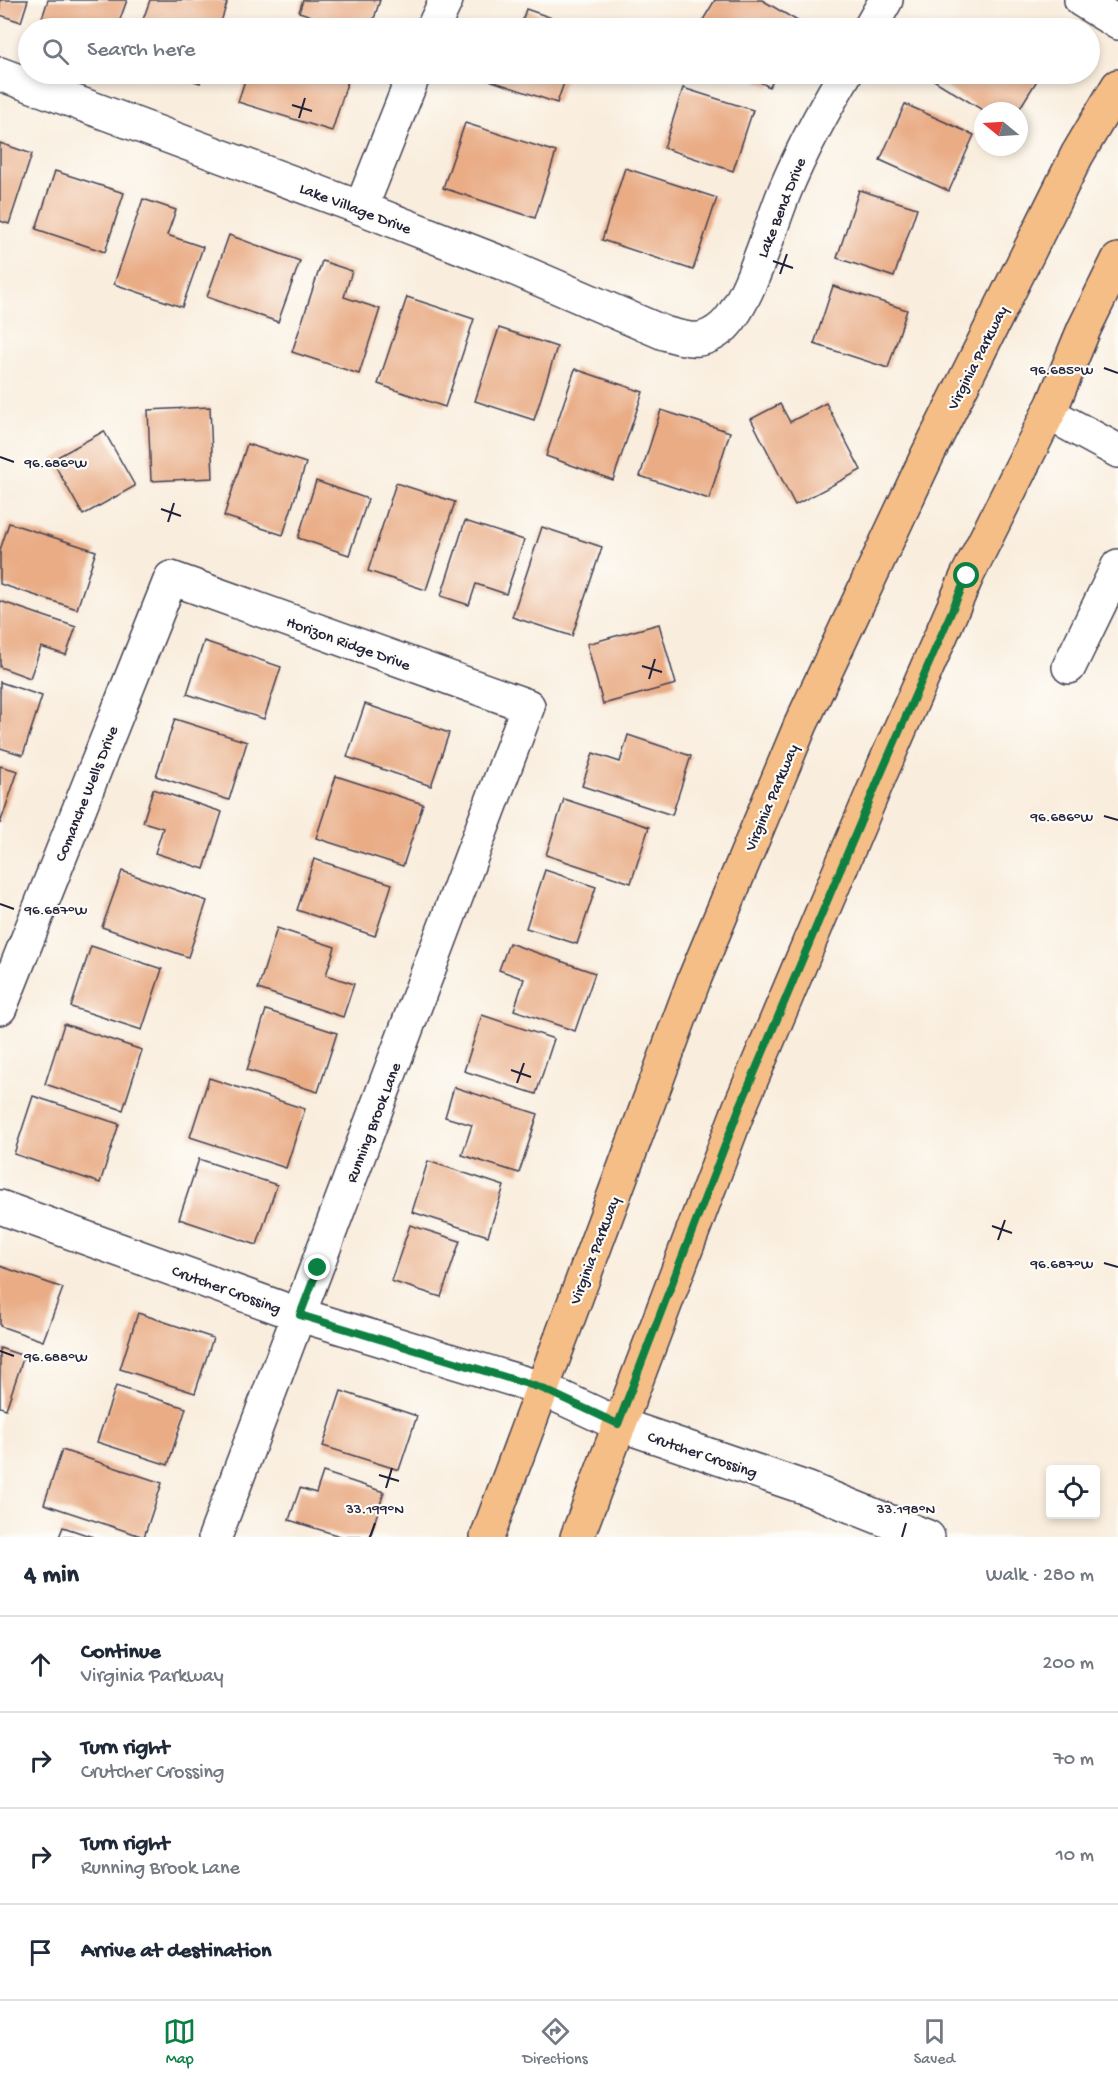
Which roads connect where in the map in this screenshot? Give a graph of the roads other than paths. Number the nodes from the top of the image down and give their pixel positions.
1 (446, 0) edge
2 (886, 0) edge
3 (1081, 0) edge
4 (438, 18) edge
5 (876, 18) edge
6 (1118, 23) edge
7 (0, 74) edge
8 (18, 81) edge
9 (27, 84) edge
10 (410, 84) edge
11 (838, 84) edge
12 (1118, 86) edge
13 (361, 208) junction
14 (1118, 260) edge
15 (710, 336) joint
16 (1048, 413) junction
17 (1118, 451) edge
18 (1118, 566) edge
19 (171, 578) joint
20 (1069, 666) dead end
21 (528, 706) joint
22 (0, 1008) edge
23 (0, 1207) edge
24 (300, 1315) junction
25 (541, 1388) junction
26 (618, 1424) junction
27 (910, 1534) edge
28 (215, 1537) edge
29 (487, 1537) edge
30 (577, 1537) edge

1 - 4 street
2 - 5 street
3 - 6 street
7 - 8 street, Lake Village Drive
9 - 13 street, Lake Village Drive
10 - 13 street
11 - 15 street, Lake Bend Drive
12 - 25 main road, Virginia Parkway
13 - 15 street, Lake Village Drive
14 - 16 main road
16 - 17 street
16 - 26 main road
18 - 20 street
19 - 21 street, Horizon Ridge Drive
19 - 22 street, Comanche Wells Drive
21 - 24 street, Running Brook Lane
23 - 24 street, Crutcher Crossing
24 - 25 street, Crutcher Crossing
24 - 28 street, Running Brook Lane
25 - 26 street, Crutcher Crossing
25 - 29 main road, Virginia Parkway
26 - 27 street, Crutcher Crossing
26 - 30 main road

